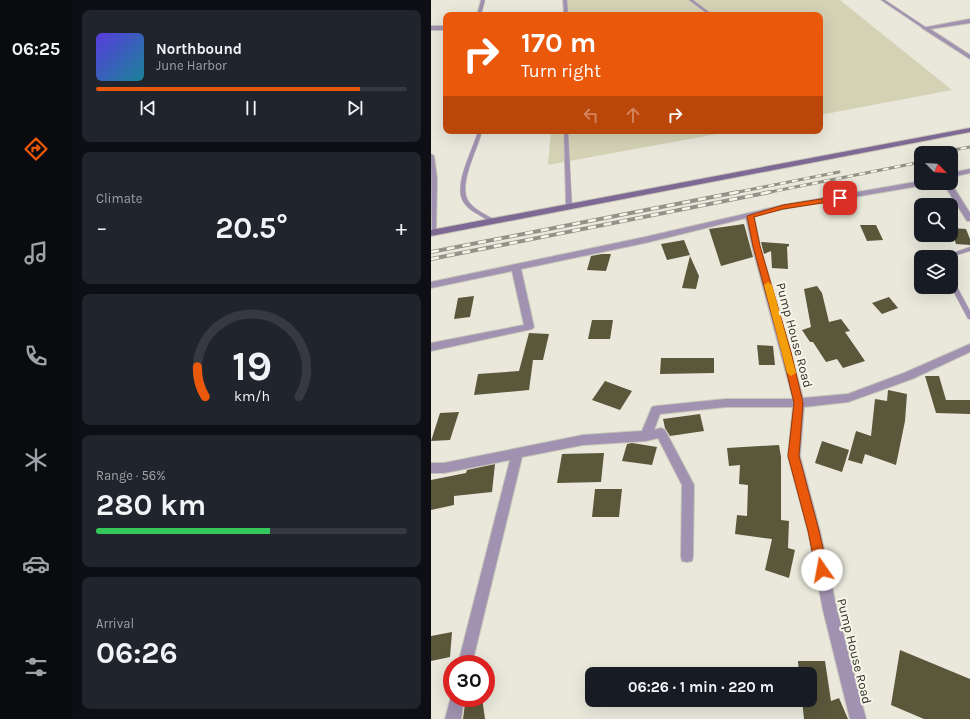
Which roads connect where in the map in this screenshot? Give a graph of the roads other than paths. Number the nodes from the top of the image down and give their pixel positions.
1 (483, 0) edge
2 (565, 0) edge
3 (691, 0) edge
4 (883, 0) edge
5 (480, 12) edge
6 (566, 12) edge
7 (707, 12) edge
8 (970, 21) edge
9 (431, 28) edge
10 (443, 28) edge
11 (925, 28) junction
12 (970, 57) edge
13 (970, 130) edge
14 (479, 134) edge
15 (566, 134) edge
16 (431, 156) edge
17 (970, 171) edge
18 (958, 173) edge
19 (914, 185) edge
20 (951, 190) edge
21 (569, 206) junction
22 (751, 216) junction
23 (970, 219) edge
24 (493, 221) junction
25 (432, 233) edge
26 (970, 249) edge
27 (958, 253) edge
28 (516, 267) junction
29 (431, 285) edge
30 (957, 294) edge
31 (970, 318) edge
32 (431, 347) edge
33 (970, 348) edge
34 (799, 403) junction
35 (646, 436) junction
36 (518, 452) junction
37 (431, 468) edge
38 (687, 556) dead end
39 (467, 655) edge
40 (455, 707) edge
41 (453, 719) edge
42 (858, 719) edge

1 - 5 lane
2 - 6 lane
3 - 7 lane
4 - 11 lane
8 - 11 street
9 - 10 street
11 - 12 street
13 - 21 main road
14 - 24 lane
15 - 21 lane
16 - 25 street
17 - 18 street
19 - 22 street
20 - 23 street
21 - 24 main road
22 - 28 street
22 - 34 street, Pump House Road
24 - 25 main road
26 - 27 lane
28 - 29 street
28 - 32 street
30 - 31 lane
33 - 34 street
34 - 35 street
34 - 42 street, Pump House Road
35 - 36 street
35 - 38 street
36 - 37 street
36 - 39 street
40 - 41 street

